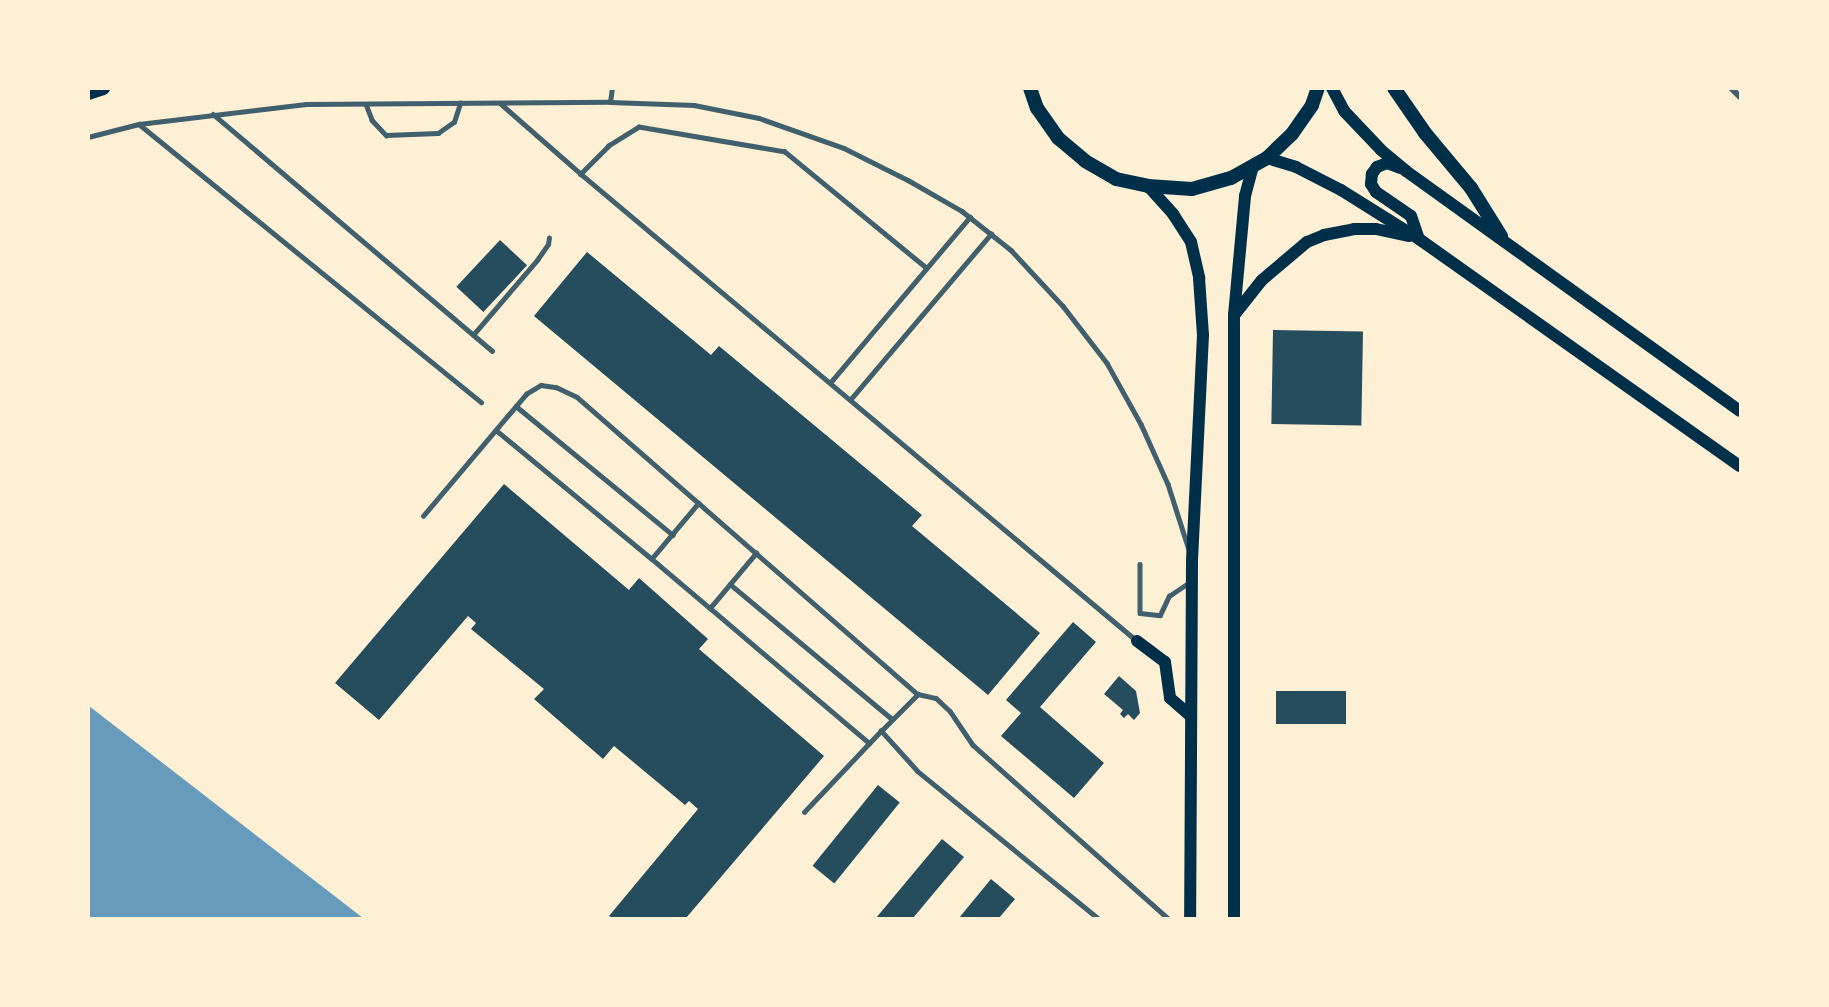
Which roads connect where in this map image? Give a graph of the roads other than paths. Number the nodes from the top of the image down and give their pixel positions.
1 (103, 88) edge
2 (612, 88) edge
3 (1030, 88) edge
4 (1318, 88) edge
5 (1332, 88) edge
6 (1394, 88) edge
7 (1731, 88) edge
8 (88, 93) edge
9 (1740, 98) edge
10 (610, 102) junction
11 (460, 103) junction
12 (500, 103) junction
13 (366, 104) junction
14 (213, 114) junction
15 (139, 124) junction
16 (88, 137) edge
17 (1267, 158) junction
18 (1253, 166) junction
19 (1406, 171) junction
20 (581, 174) junction
21 (1148, 186) junction
22 (970, 217) junction
23 (991, 234) junction
24 (1501, 236) junction
25 (549, 238) dead end
26 (1419, 239) junction
27 (926, 268) junction
28 (1234, 315) junction
29 (473, 335) junction
30 (492, 351) dead end
31 (830, 382) junction
32 (850, 400) junction
33 (481, 402) dead end
34 (516, 406) junction
35 (1740, 411) edge
36 (496, 430) junction
37 (1739, 466) edge
38 (699, 503) junction
39 (423, 516) dead end
40 (673, 535) junction
41 (756, 553) junction
42 (652, 560) junction
43 (1192, 561) junction
44 (1140, 564) dead end
45 (1192, 581) junction
46 (730, 584) junction
47 (710, 608) junction
48 (1137, 641) joint
49 (918, 693) junction
50 (1191, 716) junction
51 (891, 718) junction
52 (881, 731) junction
53 (869, 743) junction
54 (804, 812) dead end
55 (1097, 918) edge
56 (1168, 918) edge
57 (1190, 918) edge
58 (1234, 918) edge

1 - 8 main road
2 - 10 lane
3 - 21 main road
4 - 17 main road
5 - 19 main road
6 - 24 main road
7 - 9 street
10 - 12 lane
10 - 22 lane
11 - 12 lane
11 - 13 lane
11 - 13 lane
12 - 20 lane
13 - 14 lane
14 - 15 lane
14 - 29 lane
15 - 16 lane
15 - 33 lane
17 - 18 main road
17 - 26 main road
18 - 21 main road
18 - 28 main road
19 - 24 main road
19 - 26 main road
20 - 27 lane
20 - 31 lane
21 - 43 main road
22 - 23 lane
22 - 27 lane
23 - 32 lane
23 - 43 lane
24 - 35 main road
25 - 29 lane
26 - 28 main road
26 - 37 main road
27 - 31 lane
28 - 58 main road
29 - 30 lane
31 - 32 lane
32 - 48 lane
34 - 36 lane
34 - 38 lane
34 - 40 lane
36 - 39 lane
36 - 42 lane
38 - 40 lane
38 - 41 lane
40 - 42 lane
41 - 46 lane
41 - 49 lane
42 - 47 lane
43 - 45 main road
44 - 45 lane
45 - 50 main road
46 - 47 lane
46 - 51 lane
47 - 53 lane
48 - 50 main road
49 - 51 lane
49 - 56 lane
50 - 57 main road
51 - 52 lane
52 - 53 lane
52 - 55 lane
53 - 54 lane

